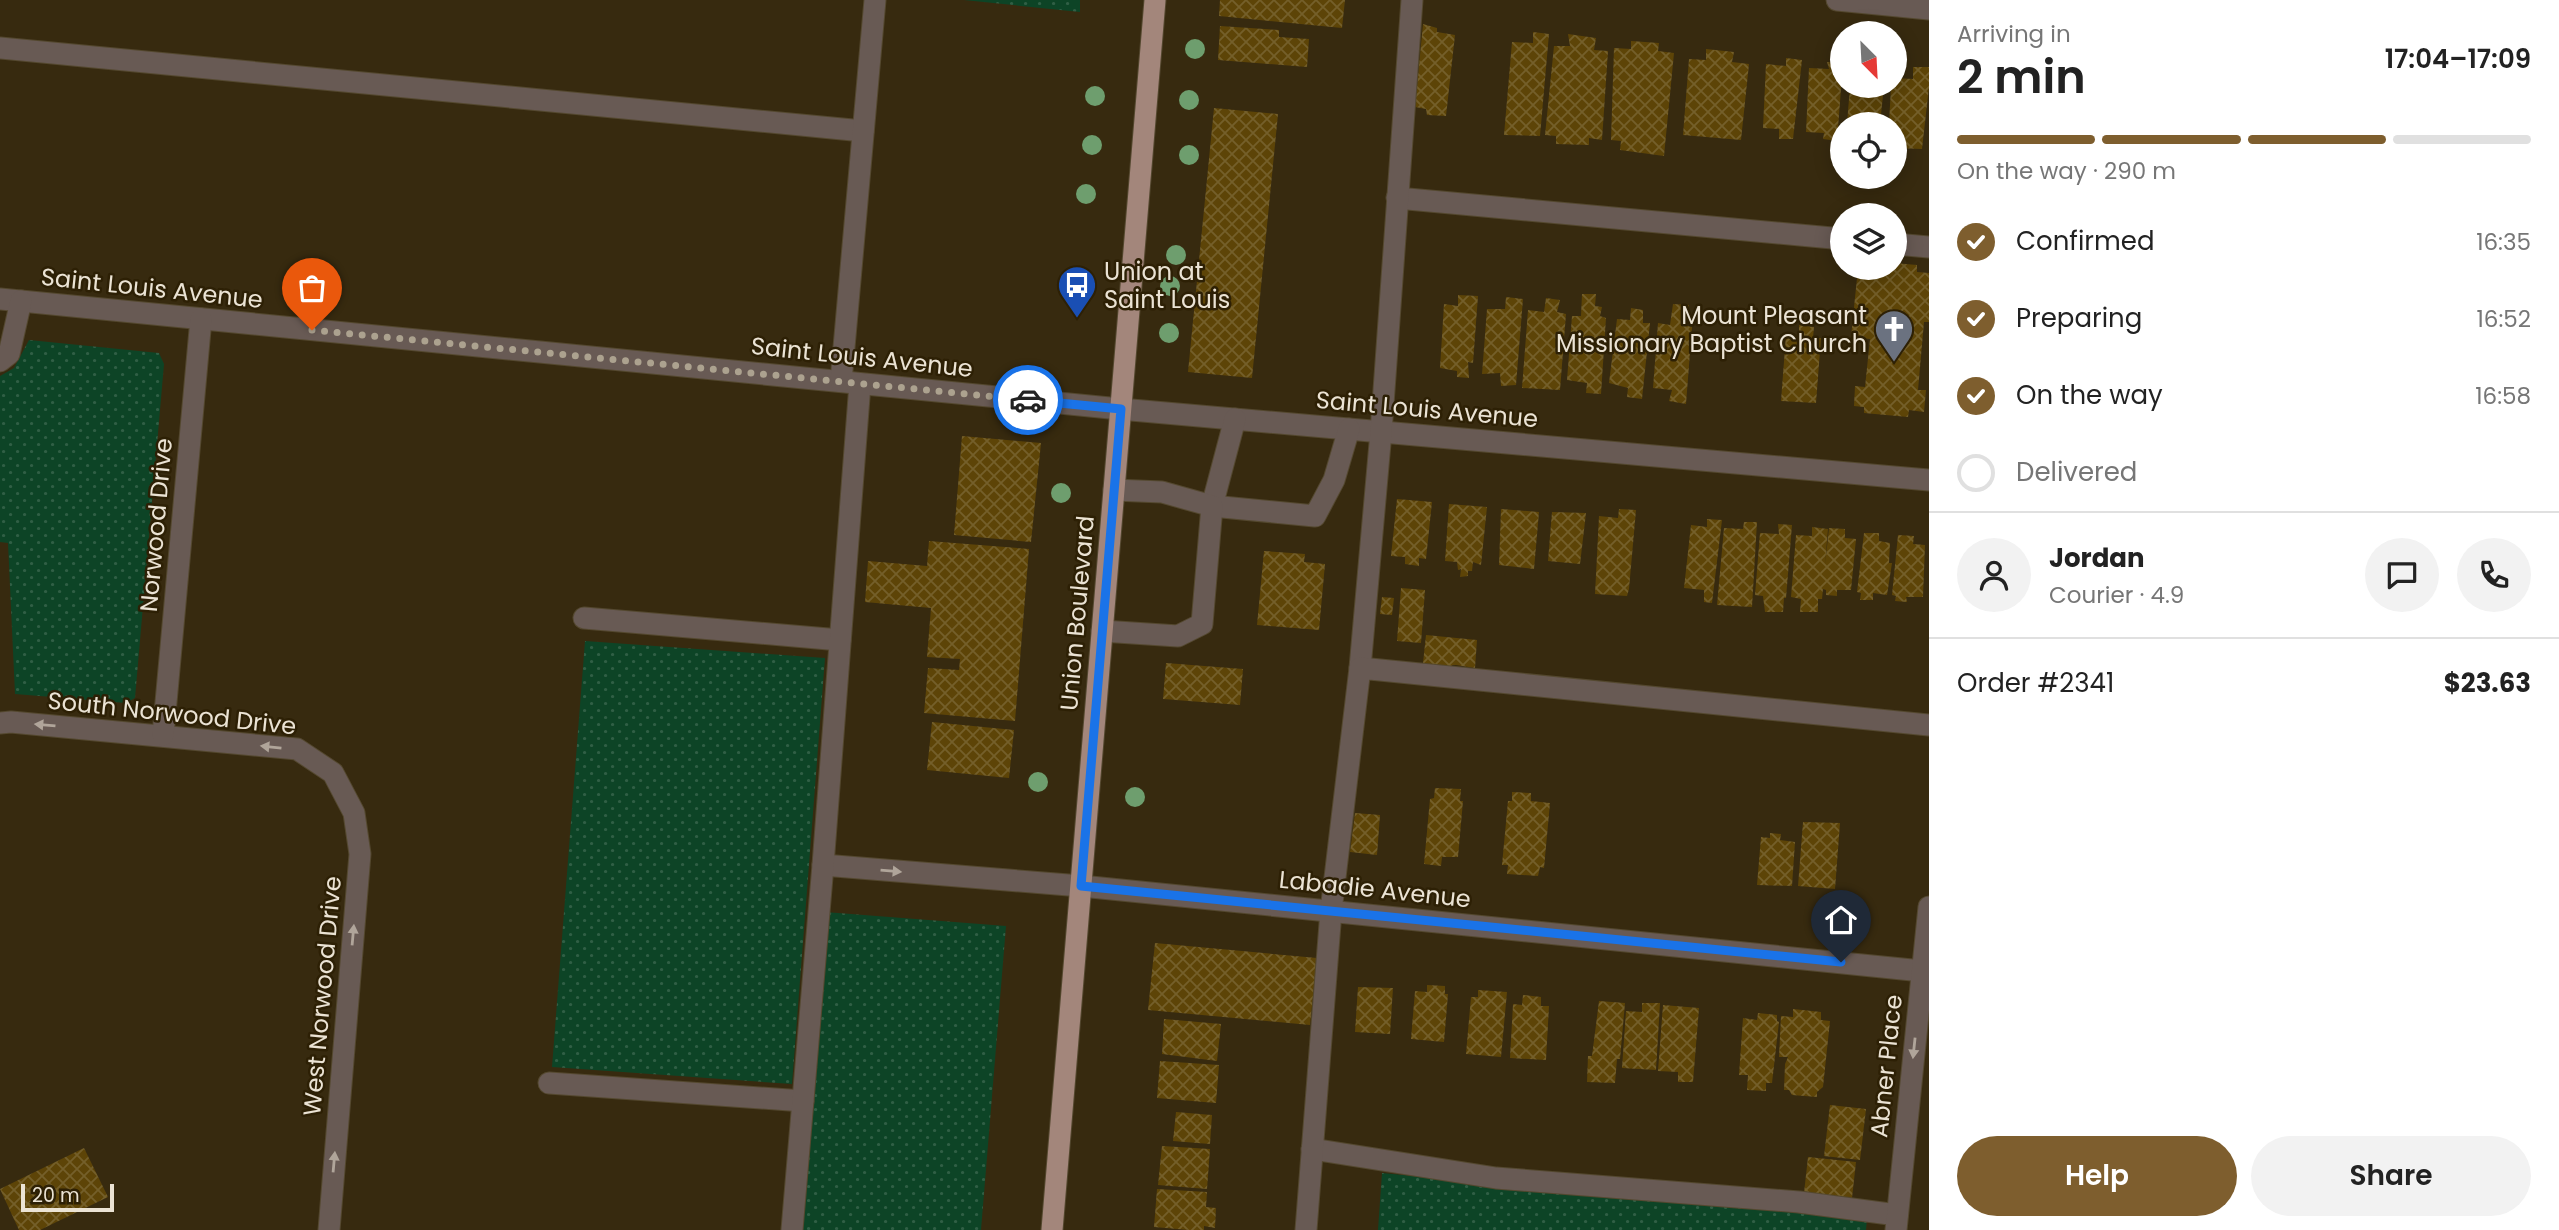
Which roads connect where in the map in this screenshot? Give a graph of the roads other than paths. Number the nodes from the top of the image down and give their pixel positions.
1 (875, 0) edge
2 (1155, 0) edge
3 (1412, 0) edge
4 (1837, 0) edge
5 (1929, 9) edge
6 (0, 48) edge
7 (863, 131) junction
8 (1397, 198) junction
9 (1830, 238) edge
10 (1907, 245) edge
11 (1929, 247) edge
12 (11, 300) edge
13 (201, 319) junction
14 (0, 361) edge
15 (850, 383) junction
16 (1121, 409) junction
17 (1235, 419) junction
18 (1349, 429) junction
19 (1381, 432) junction
20 (1929, 480) edge
21 (1114, 490) junction
22 (1212, 506) junction
23 (584, 618) dead end
24 (1102, 631) junction
25 (840, 640) junction
26 (1360, 668) junction
27 (0, 723) edge
28 (1929, 725) edge
29 (163, 735) junction
30 (332, 773) joint
31 (823, 865) junction
32 (1081, 886) junction
33 (1929, 907) edge
34 (1331, 911) junction
35 (1922, 971) junction
36 (549, 1083) dead end
37 (803, 1101) junction
38 (1312, 1149) junction
39 (1896, 1223) edge
40 (328, 1230) edge
41 (792, 1230) edge
42 (1052, 1230) edge
43 (1306, 1230) edge

1 - 7 street
2 - 16 main road, Union Boulevard
3 - 8 street
4 - 5 street
6 - 7 street
7 - 15 street
8 - 9 street
8 - 19 street
10 - 11 street
12 - 13 street, Saint Louis Avenue
12 - 14 street
13 - 15 street, Saint Louis Avenue
13 - 29 street, Norwood Drive
15 - 16 street, Saint Louis Avenue
15 - 25 street
16 - 17 street, Saint Louis Avenue
16 - 21 main road, Union Boulevard
17 - 18 street, Saint Louis Avenue
17 - 22 street
18 - 19 street, Saint Louis Avenue
18 - 22 street
19 - 20 street, Saint Louis Avenue
19 - 26 street
21 - 22 street
21 - 24 main road, Union Boulevard
22 - 24 street
23 - 25 street
24 - 32 main road, Union Boulevard
25 - 31 street
26 - 28 street
26 - 34 street
29 -> 27 street, South Norwood Drive
30 -> 29 street, South Norwood Drive
40 -> 30 street, West Norwood Drive
31 -> 32 street, Labadie Avenue
31 - 37 street
32 - 34 street, Labadie Avenue
32 - 42 main road, Union Boulevard
33 - 35 street, Abner Place
34 - 35 street, Labadie Avenue
34 - 38 street
35 -> 39 street, Abner Place
36 - 37 street
37 - 41 street
38 - 39 street
38 - 43 street

